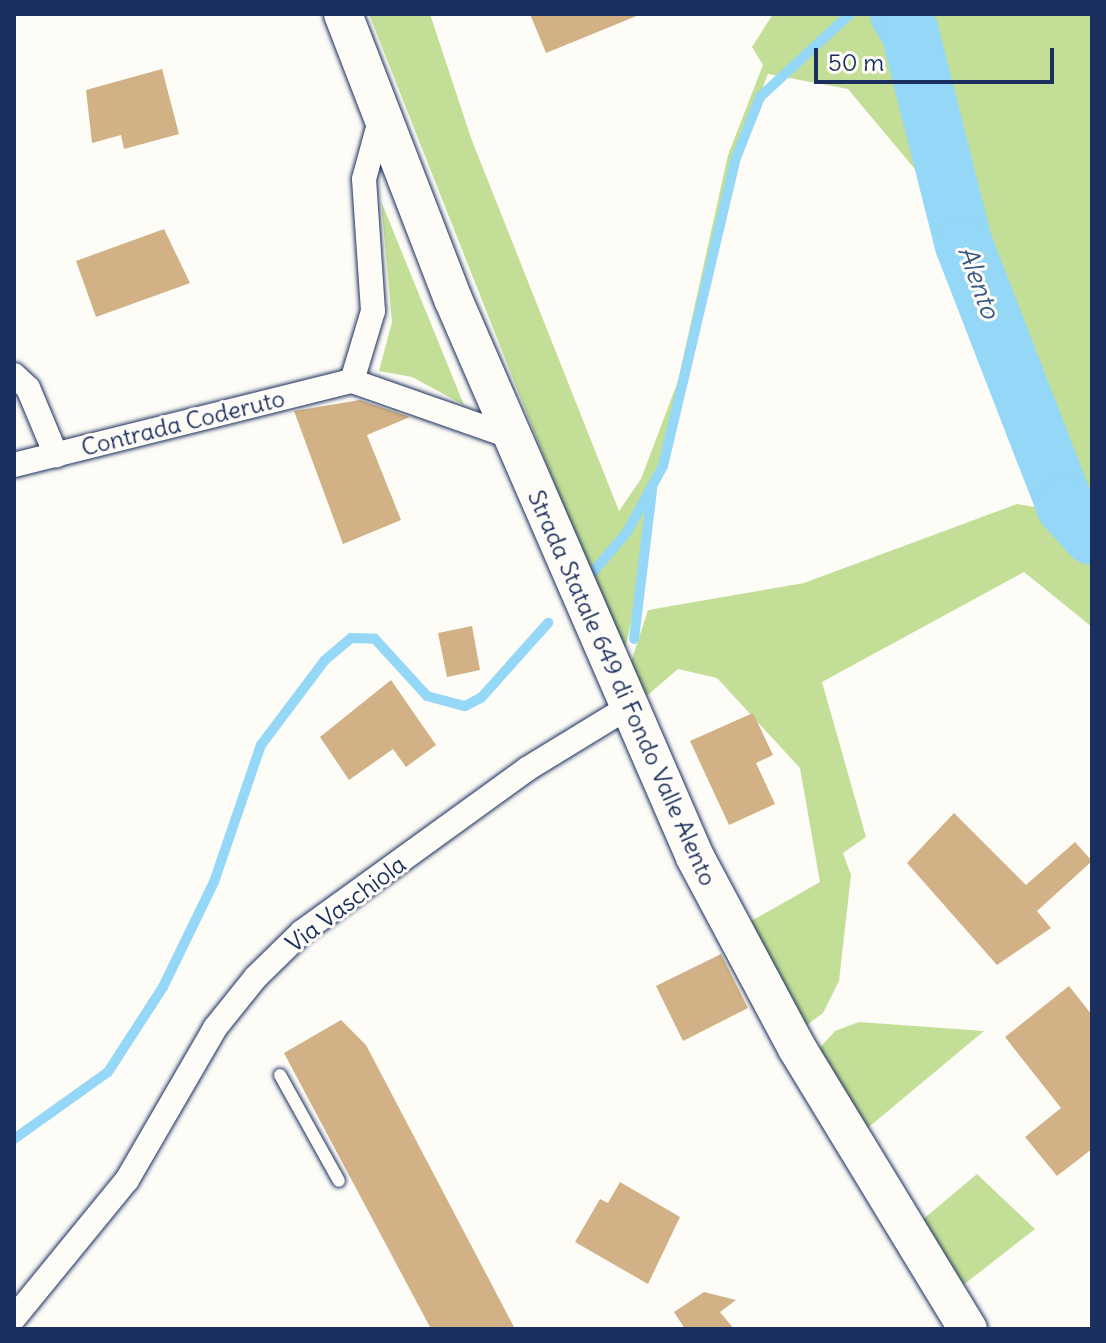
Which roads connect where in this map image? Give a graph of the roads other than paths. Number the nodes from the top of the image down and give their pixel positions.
1 (343, 14) edge
2 (381, 117) junction
3 (14, 375) edge
4 (352, 381) junction
5 (512, 437) junction
6 (56, 455) junction
7 (14, 465) edge
8 (627, 708) junction
9 (280, 1075) dead end
10 (339, 1181) dead end
11 (14, 1318) edge
12 (968, 1329) edge

1 - 2 main road, Strada Statale 649 di Fondo Valle Alento
2 - 4 street
2 - 5 main road, Strada Statale 649 di Fondo Valle Alento
3 - 6 street
4 - 5 street
4 - 6 street, Contrada Coderuto
5 - 8 main road, Strada Statale 649 di Fondo Valle Alento
6 - 7 street, Contrada Coderuto
8 - 11 street, Via Vaschiola
8 - 12 main road, Strada Statale 649 di Fondo Valle Alento
9 - 10 lane

